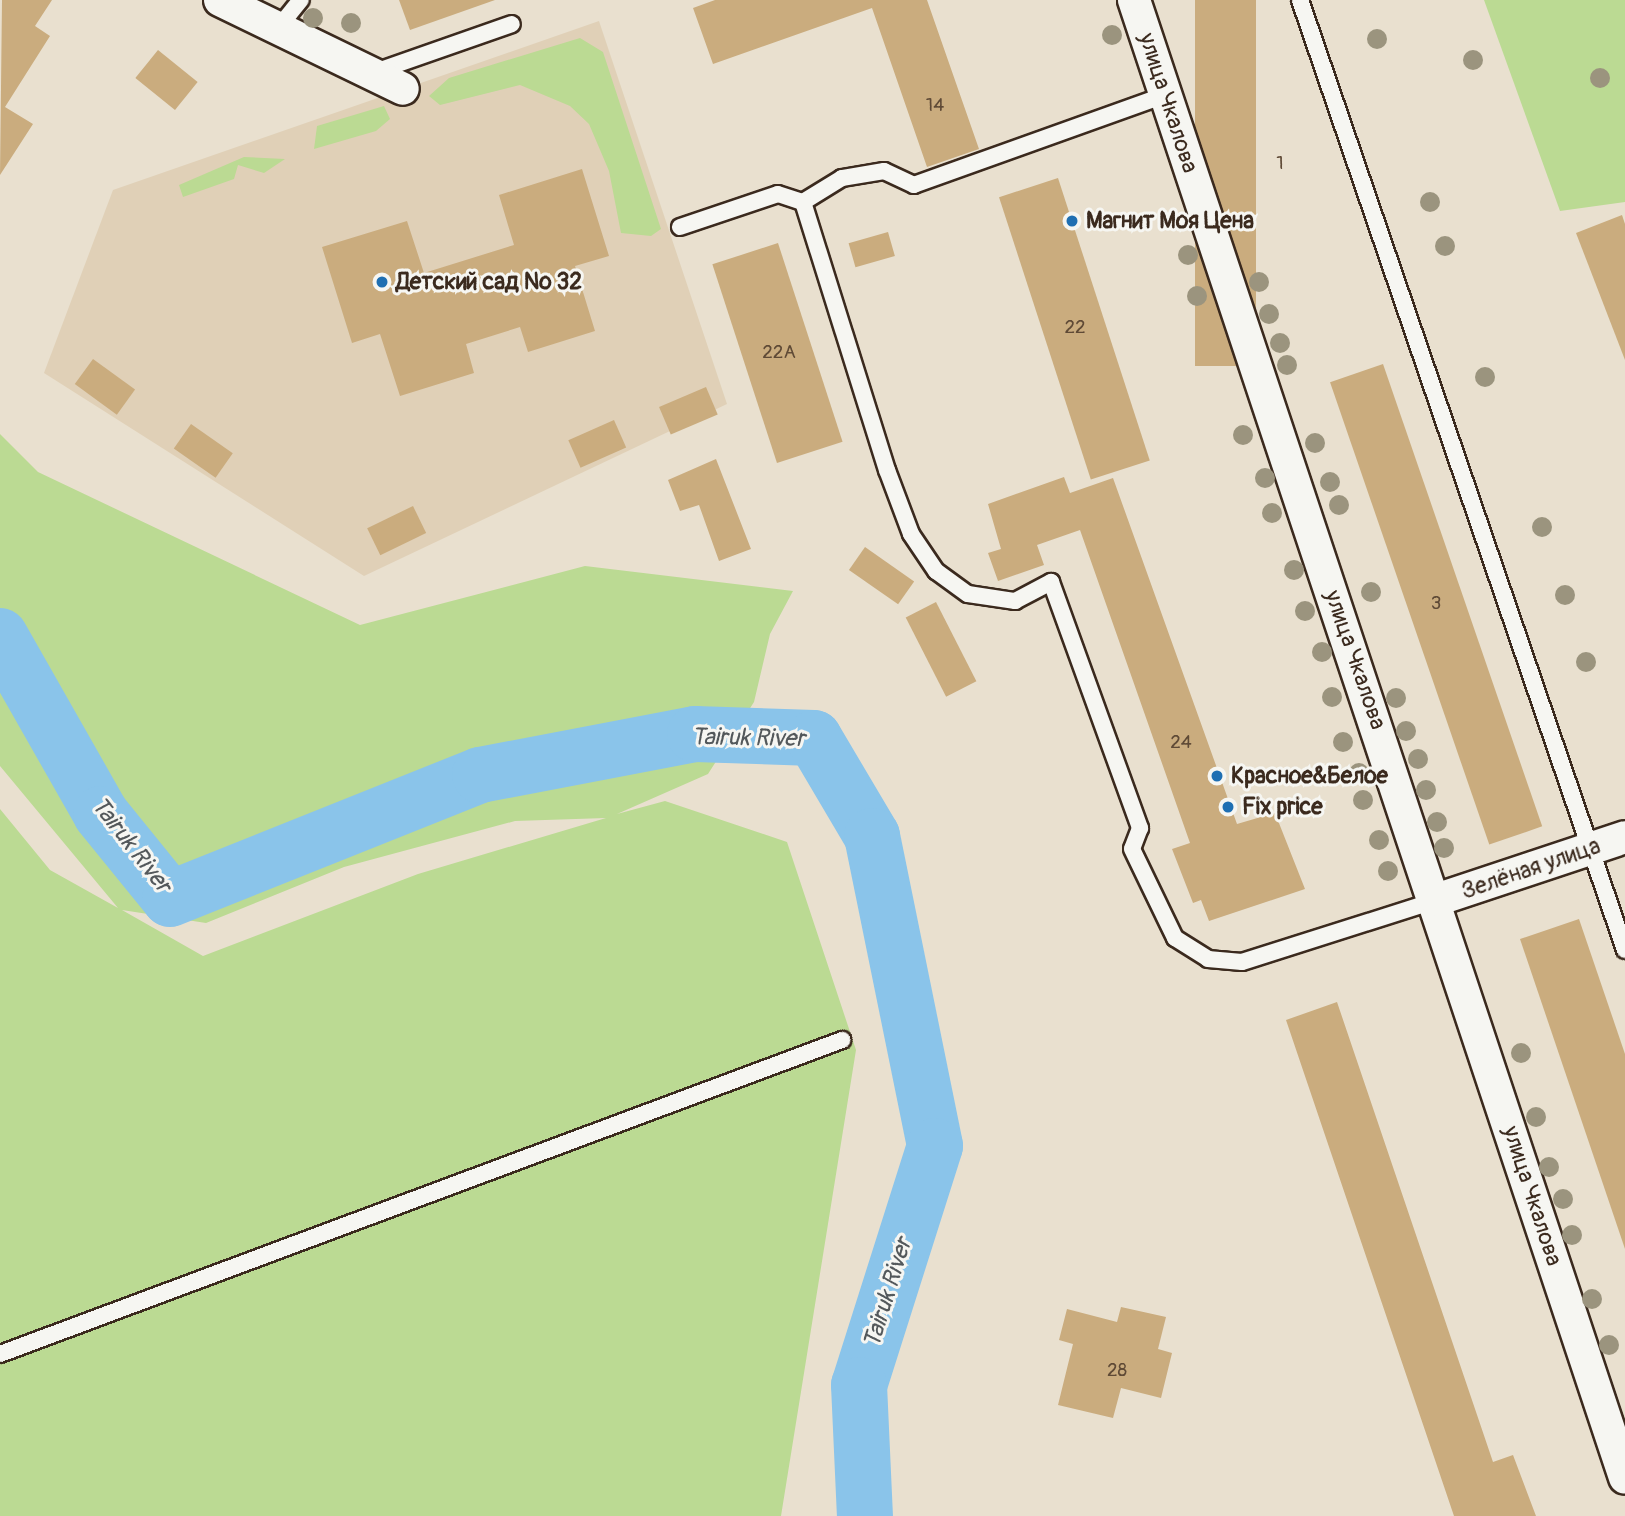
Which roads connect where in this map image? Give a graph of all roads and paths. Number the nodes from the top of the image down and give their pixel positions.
1 (220, 0) edge
2 (300, 0) edge
3 (1134, 0) edge
4 (1300, 0) edge
5 (512, 24) dead end
6 (278, 28) junction
7 (370, 73) junction
8 (403, 89) dead end
9 (1165, 95) junction
10 (803, 202) junction
11 (680, 227) dead end
12 (1625, 837) edge
13 (1591, 848) junction
14 (1435, 901) junction
15 (1625, 950) edge
16 (842, 1040) dead end
17 (0, 1354) edge
18 (1625, 1478) edge

1 - 6 street
2 - 6 lane
3 - 9 street, улица Чкалова
4 - 13 lane
5 - 7 lane
6 - 7 street
7 - 8 street
9 - 10 lane
9 - 14 street, улица Чкалова
10 - 11 lane
10 - 14 lane
12 - 13 street, Зелёная улица
13 - 14 street, Зелёная улица
13 - 15 lane
14 - 18 street, улица Чкалова
16 - 17 lane

